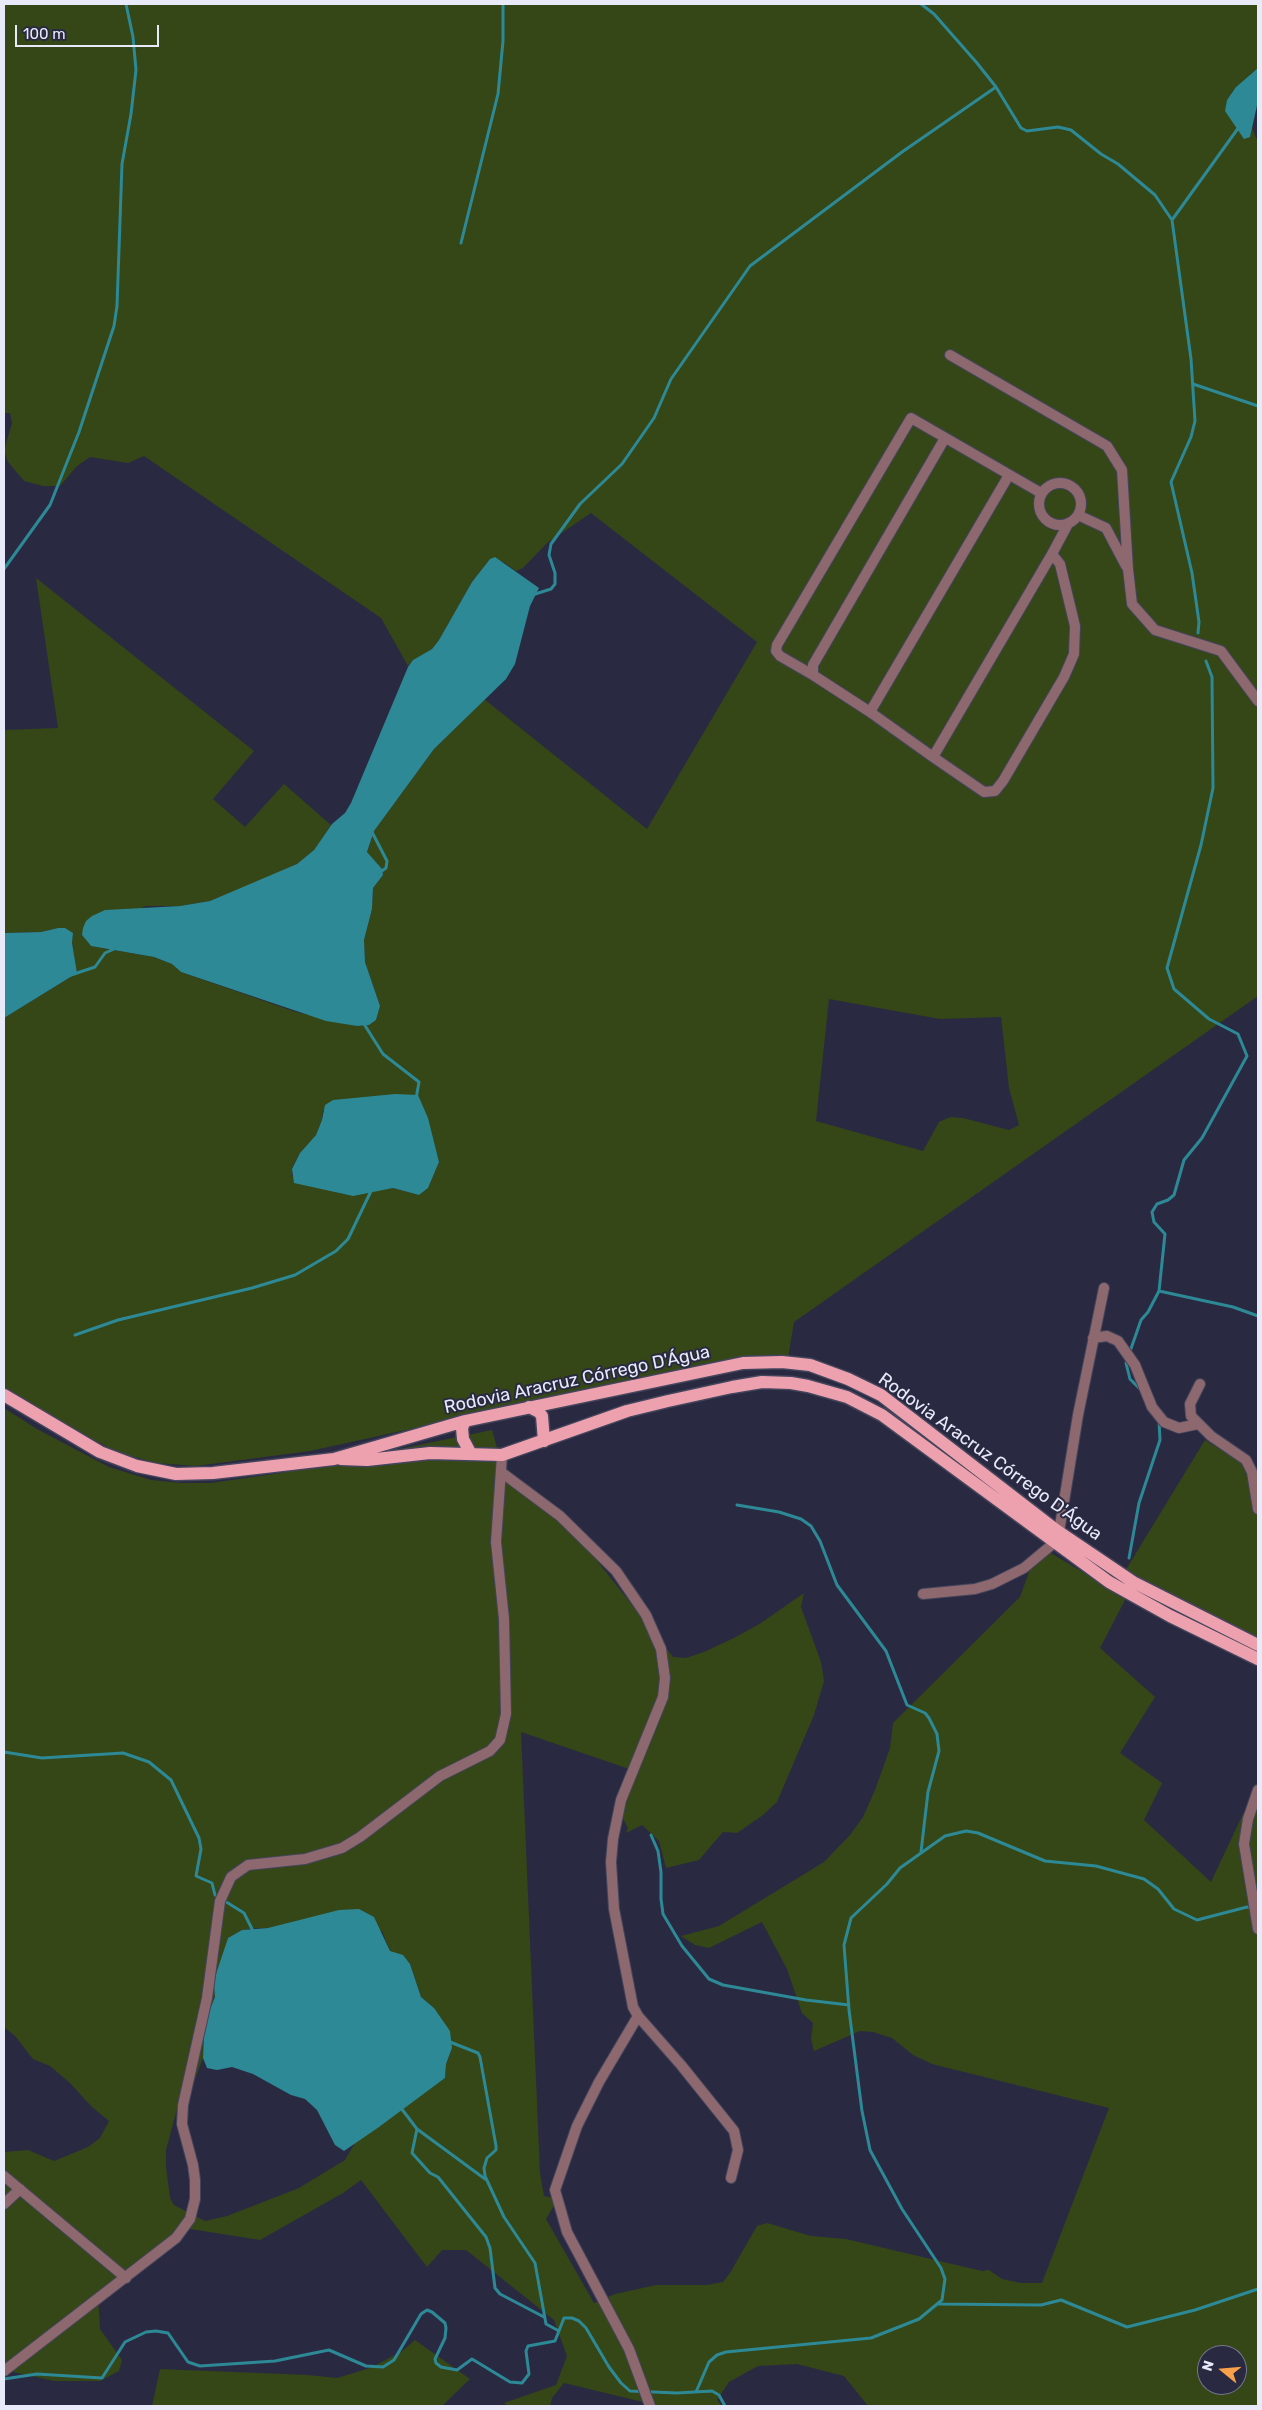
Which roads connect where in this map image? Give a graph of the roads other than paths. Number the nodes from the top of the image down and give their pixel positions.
1 (950, 355) dead end
2 (945, 438) junction
3 (1009, 475) junction
4 (1041, 493) junction
5 (1078, 515) junction
6 (1068, 524) junction
7 (1052, 554) junction
8 (1128, 569) junction
9 (813, 675) junction
10 (1258, 701) edge
11 (870, 712) junction
12 (933, 757) junction
13 (1104, 1288) dead end
14 (1093, 1338) junction
15 (1200, 1384) dead end
16 (4, 1394) edge
17 (529, 1407) junction
18 (465, 1421) junction
19 (1198, 1424) junction
20 (544, 1441) junction
21 (471, 1454) junction
22 (502, 1455) junction
23 (334, 1459) junction
24 (501, 1472) junction
25 (1258, 1509) edge
26 (1056, 1537) junction
27 (923, 1594) dead end
28 (1258, 1645) edge
29 (1258, 1659) edge
30 (1258, 1790) edge
31 (1258, 1929) edge
32 (638, 2016) junction
33 (4, 2176) edge
34 (730, 2178) dead end
35 (20, 2189) junction
36 (4, 2204) edge
37 (126, 2278) junction
38 (4, 2370) edge
39 (650, 2406) edge

1 - 8 street
2 - 3 street
2 - 9 street
2 - 9 street
3 - 4 street
3 - 11 street
4 - 5 street
4 - 6 street
5 - 6 street
5 - 8 street
6 - 7 street
7 - 12 street
7 - 12 street
8 - 10 street
9 - 11 street
11 - 12 street
13 - 14 street
14 - 19 street
14 - 26 street
15 - 19 street
16 - 23 main road, Rodovia Aracruz Córrego D'Água
17 - 18 main road, Rodovia Aracruz Córrego D'Água
17 - 20 main road
17 - 26 main road, Rodovia Aracruz Córrego D'Água
18 - 21 main road
18 - 23 main road, Rodovia Aracruz Córrego D'Água
19 - 25 street
20 - 22 main road, Rodovia Aracruz Córrego D'Água
20 - 26 main road, Rodovia Aracruz Córrego D'Água
21 - 22 main road, Rodovia Aracruz Córrego D'Água
21 - 23 main road, Rodovia Aracruz Córrego D'Água
22 - 24 street
24 - 32 street
24 - 37 street
26 - 27 street
26 - 28 main road, Rodovia Aracruz Córrego D'Água
26 - 29 main road, Rodovia Aracruz Córrego D'Água
30 - 31 street
32 - 34 street
32 - 39 street
33 - 35 street
35 - 36 street
35 - 37 street
37 - 38 street

